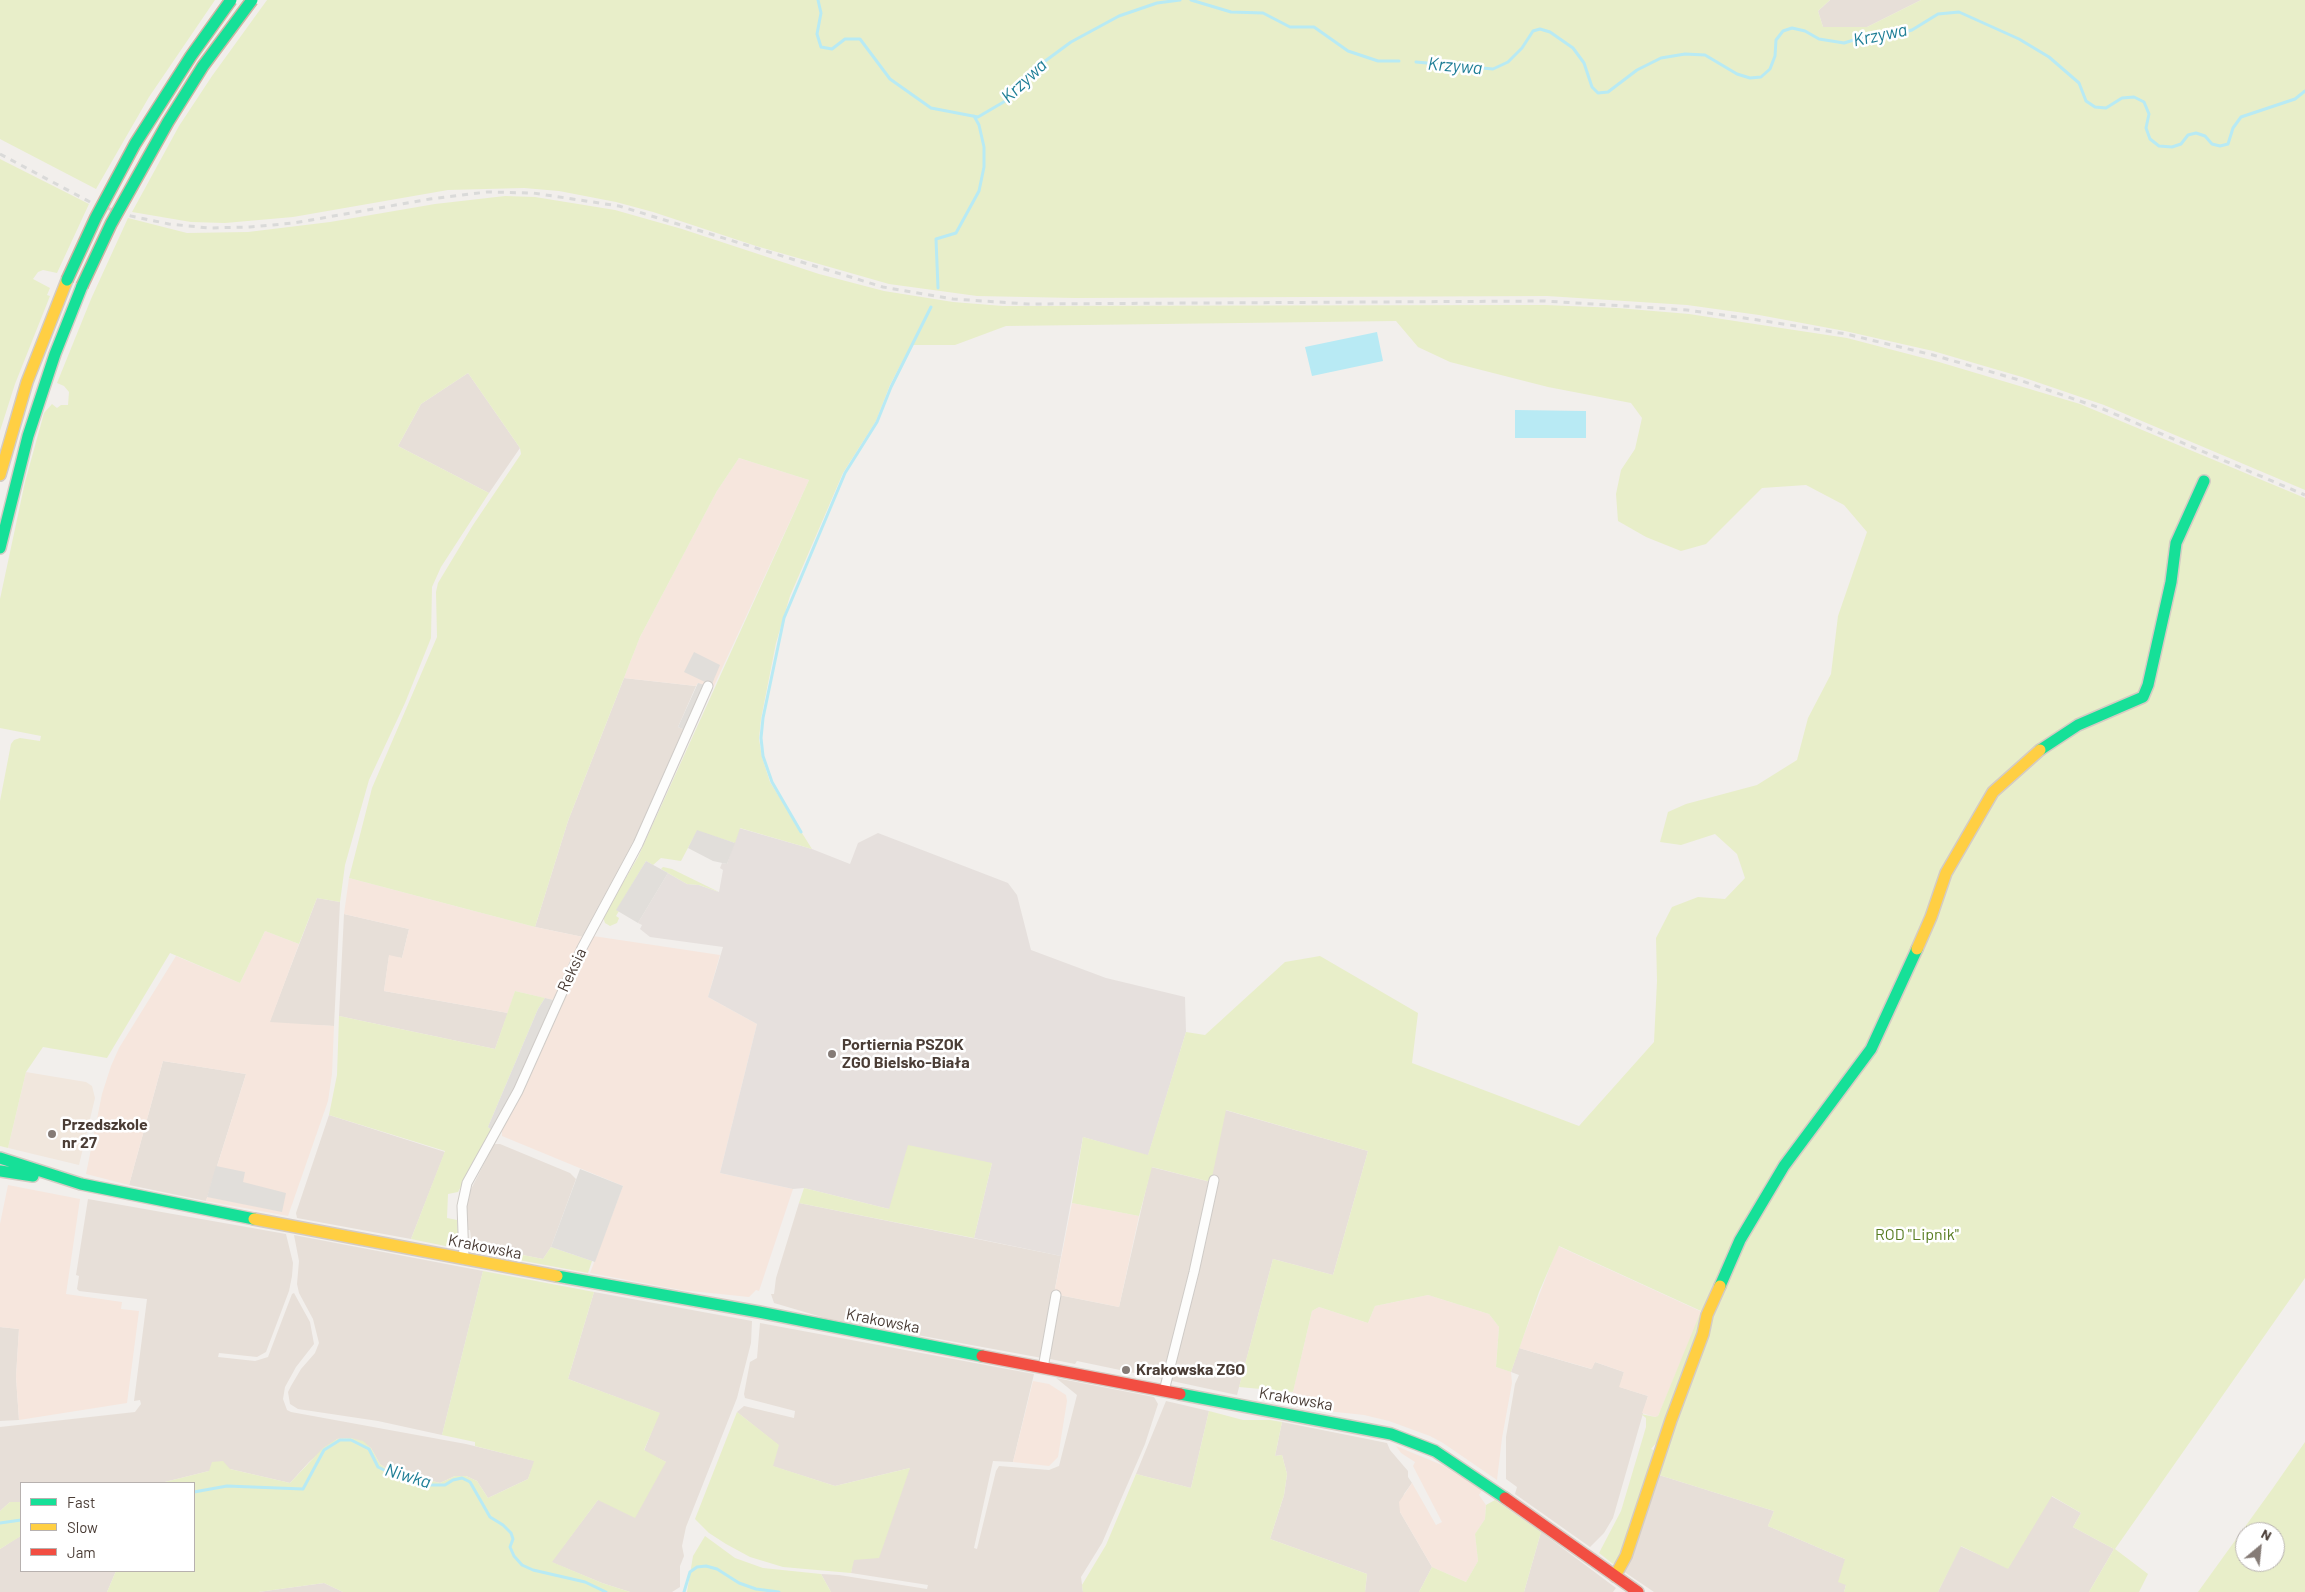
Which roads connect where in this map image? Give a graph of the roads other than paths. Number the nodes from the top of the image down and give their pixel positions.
1 (231, 0) edge
2 (252, 0) edge
3 (0, 475) edge
4 (2204, 482) dead end
5 (0, 548) edge
6 (708, 686) dead end
7 (0, 1158) edge
8 (0, 1171) edge
9 (1214, 1180) dead end
10 (81, 1184) junction
11 (464, 1259) junction
12 (1056, 1295) dead end
13 (1044, 1368) junction
14 (1164, 1391) junction
15 (1615, 1576) junction
16 (1638, 1592) edge

1 - 3 main road, bridge
2 - 5 main road, bridge
4 - 15 main road
6 - 11 street, Reksia
7 - 10 main road, Krakowska
8 - 10 main road, Krakowska
9 - 14 street
10 - 11 main road, Krakowska
11 - 13 main road, Krakowska
12 - 13 street
13 - 14 main road, Krakowska
14 - 15 main road, Krakowska
15 - 16 main road, Krakowska

